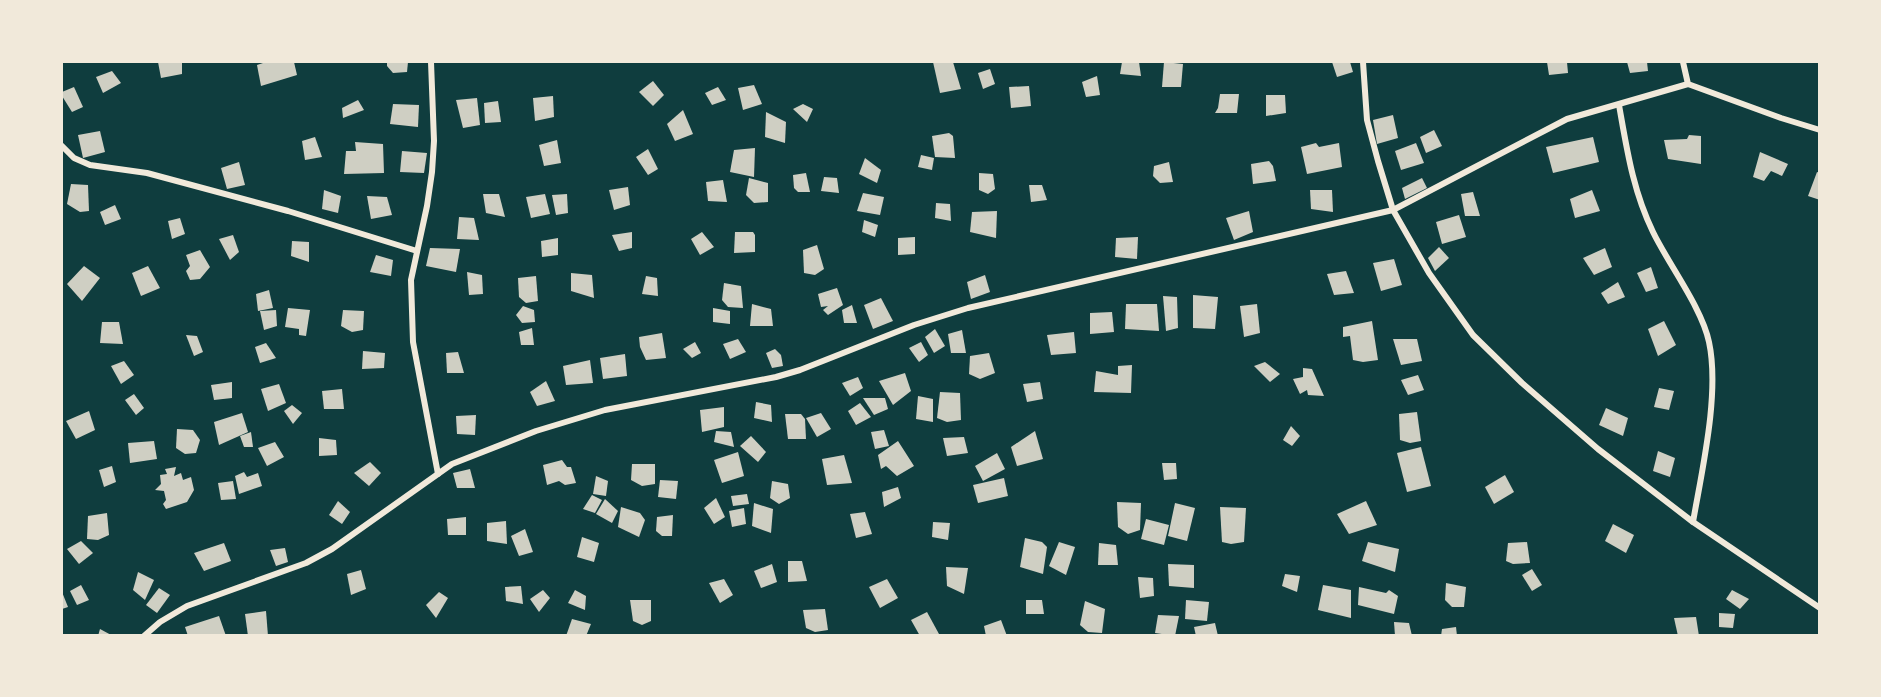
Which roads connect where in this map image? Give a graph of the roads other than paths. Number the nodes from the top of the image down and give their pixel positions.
1 (431, 62) edge
2 (1363, 62) edge
3 (1683, 62) edge
4 (1688, 84) junction
5 (1619, 105) junction
6 (1820, 130) edge
7 (62, 146) edge
8 (1393, 210) junction
9 (417, 251) junction
10 (438, 474) junction
11 (1693, 522) junction
12 (1820, 608) edge
13 (144, 636) edge

1 - 9 street
2 - 8 street
3 - 4 street
4 - 5 street
4 - 6 street
5 - 8 street
5 - 11 street
7 - 9 street
8 - 10 street
8 - 11 street
9 - 10 street
10 - 13 street
11 - 12 street

